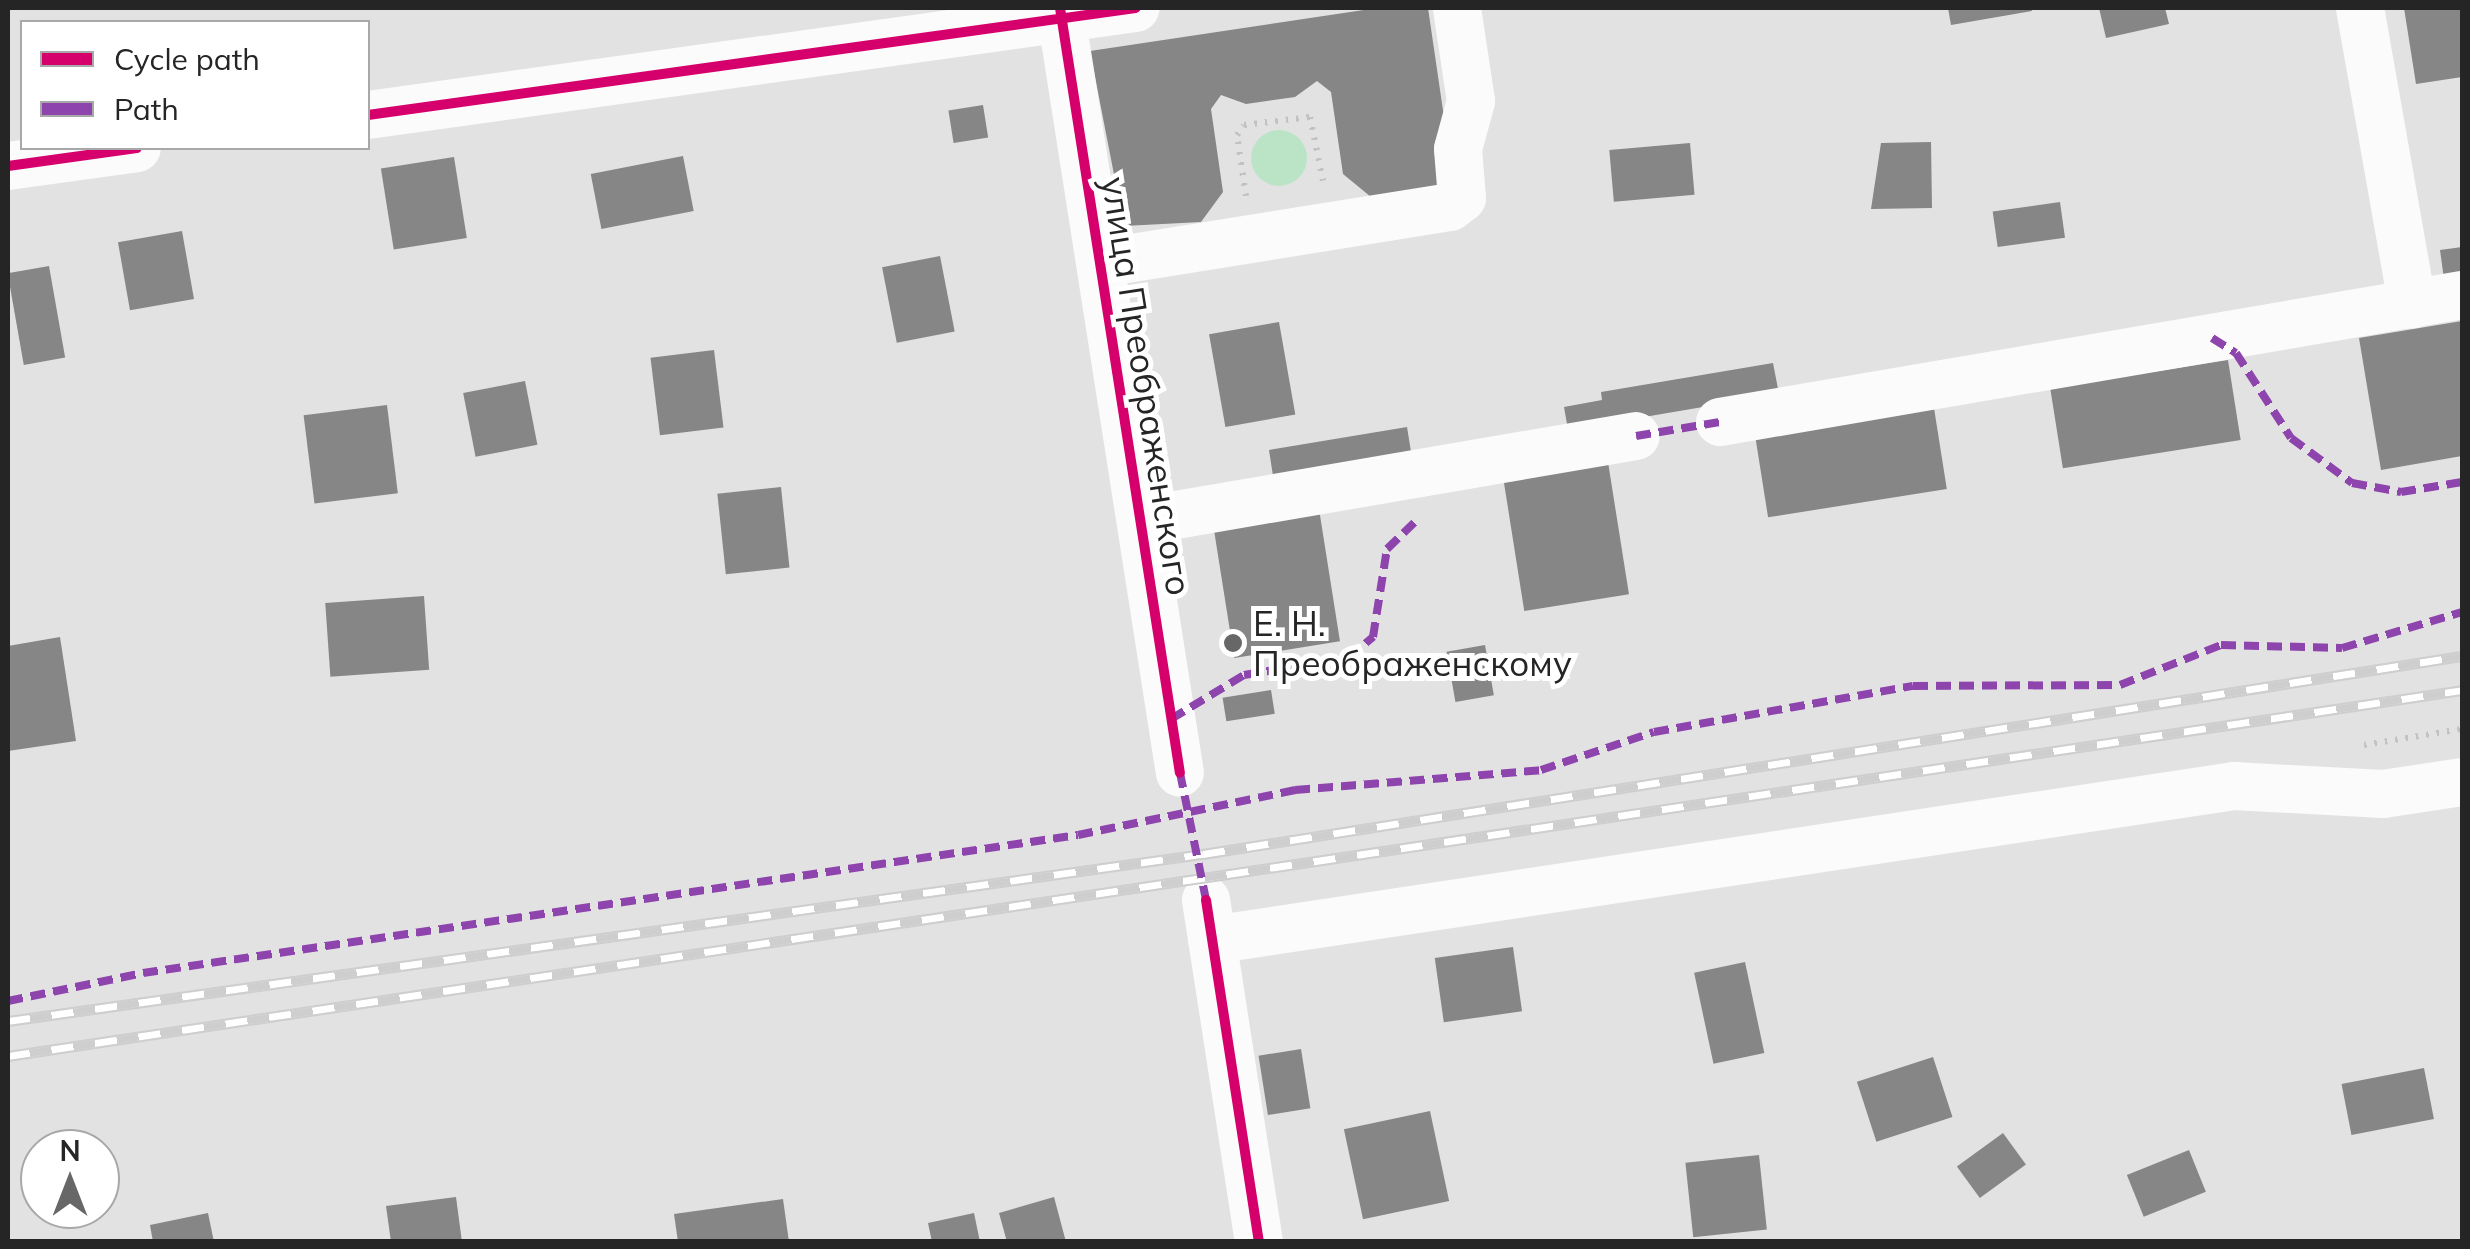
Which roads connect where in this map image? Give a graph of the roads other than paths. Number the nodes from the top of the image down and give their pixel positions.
1 (1136, 8) edge
2 (1457, 8) edge
3 (2360, 8) edge
4 (1060, 13) edge
5 (370, 115) edge
6 (123, 150) edge
7 (8, 166) edge
8 (1101, 264) junction
9 (2462, 295) edge
10 (2412, 304) junction
11 (1720, 422) dead end
12 (1636, 436) dead end
13 (1141, 521) junction
14 (1180, 773) dead end
15 (2462, 782) edge
16 (1259, 1242) edge

1 - 4 street
2 - 8 street
3 - 10 street
4 - 5 street
4 - 8 street, улица Преображенского
6 - 7 street
8 - 13 street, улица Преображенского
9 - 10 street
10 - 11 street
12 - 13 street
13 - 14 street, улица Преображенского
15 - 16 street

